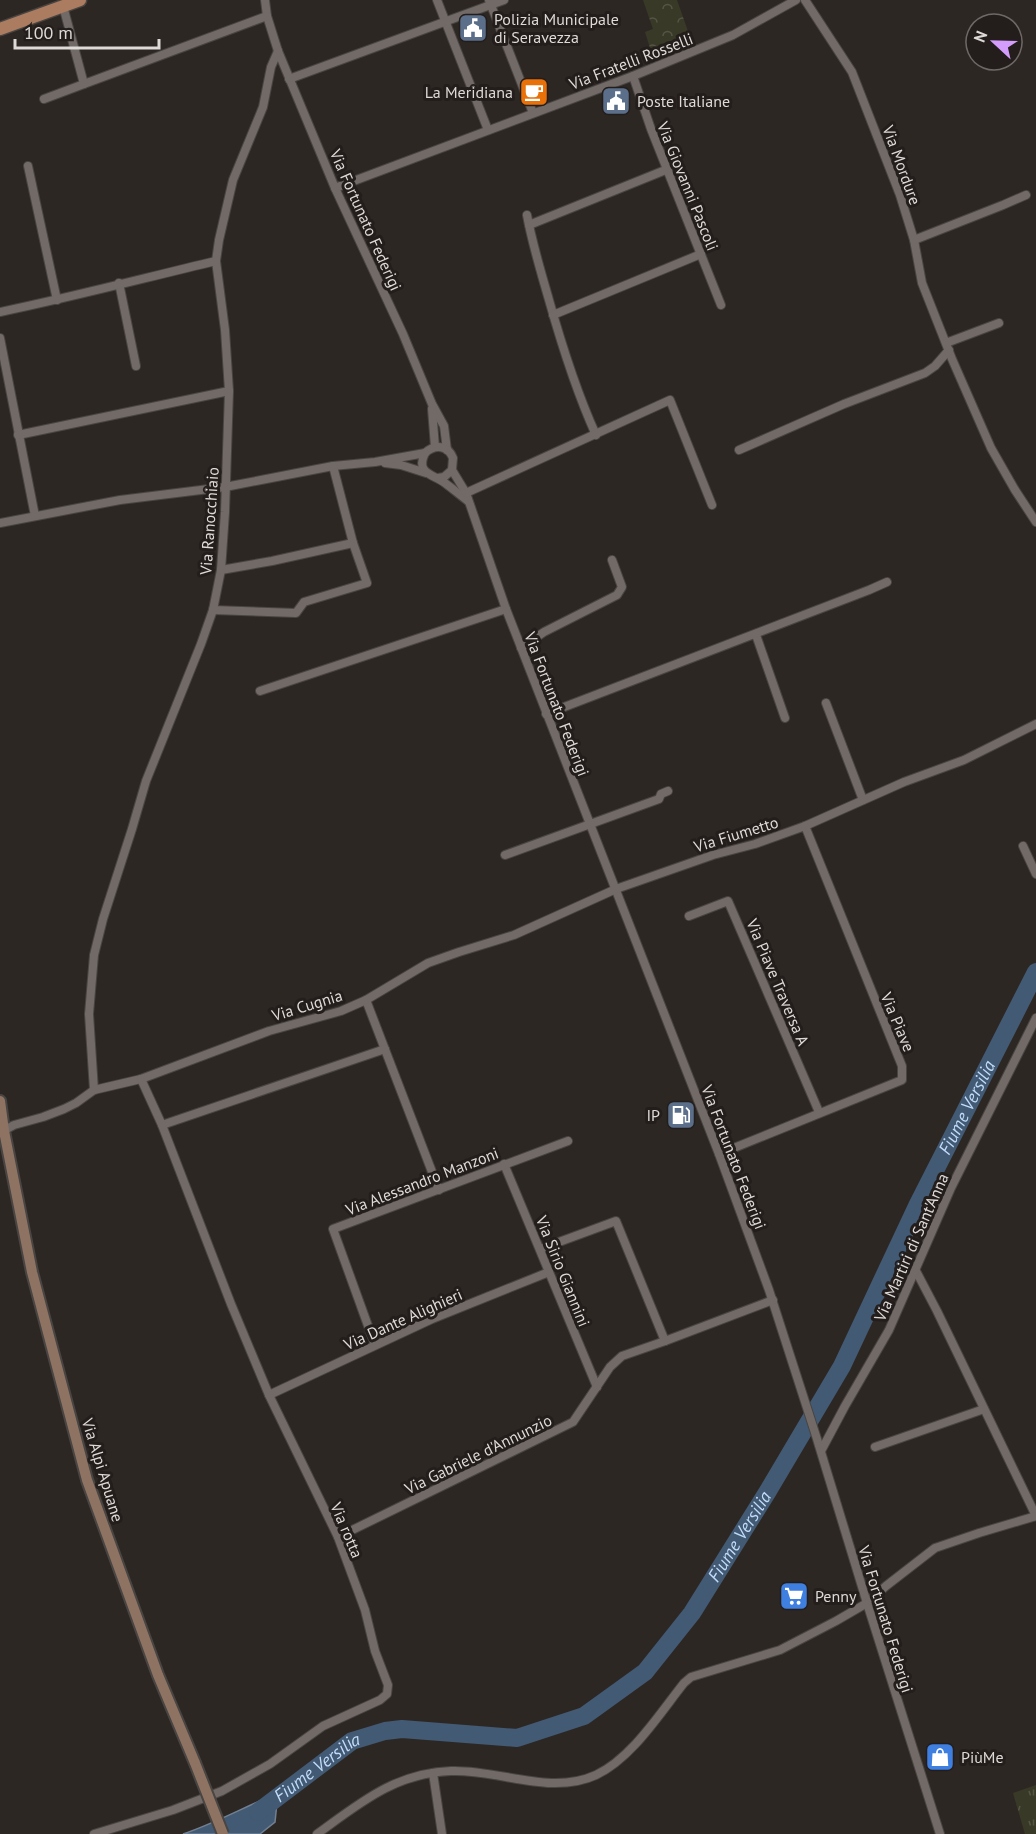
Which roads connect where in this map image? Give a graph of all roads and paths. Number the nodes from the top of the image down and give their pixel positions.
1 (80, 0) edge
2 (265, 0) edge
3 (437, 0) edge
4 (504, 0) edge
5 (796, 0) edge
6 (805, 0) edge
7 (490, 2) edge
8 (63, 6) junction
9 (267, 16) junction
10 (444, 21) junction
11 (0, 29) edge
12 (278, 51) junction
13 (633, 76) junction
14 (289, 79) junction
15 (84, 84) junction
16 (44, 99) dead end
17 (533, 113) junction
18 (488, 130) junction
19 (28, 166) dead end
20 (668, 170) junction
21 (335, 188) junction
22 (1026, 195) dead end
23 (527, 215) dead end
24 (529, 225) junction
25 (914, 240) junction
26 (701, 254) junction
27 (216, 261) junction
28 (119, 283) junction
29 (57, 300) junction
30 (721, 305) dead end
31 (0, 312) edge
32 (553, 315) junction
33 (999, 323) dead end
34 (0, 338) edge
35 (948, 347) junction
36 (136, 366) dead end
37 (229, 391) junction
38 (432, 404) junction
39 (18, 435) junction
40 (596, 435) junction
41 (435, 447) junction
42 (447, 450) junction
43 (739, 450) dead end
44 (425, 453) junction
45 (375, 462) junction
46 (333, 466) junction
47 (452, 470) junction
48 (426, 473) junction
49 (438, 478) junction
50 (225, 487) junction
51 (466, 493) junction
52 (468, 501) junction
53 (712, 505) dead end
54 (35, 516) junction
55 (0, 522) edge
56 (1036, 522) edge
57 (353, 543) junction
58 (612, 560) dead end
59 (221, 570) junction
60 (886, 582) dead end
61 (506, 609) junction
62 (213, 610) junction
63 (756, 635) junction
64 (521, 648) junction
65 (260, 691) dead end
66 (826, 703) dead end
67 (546, 714) junction
68 (785, 718) dead end
69 (1036, 724) edge
70 (668, 791) dead end
71 (863, 800) junction
72 (589, 825) junction
73 (805, 826) junction
74 (1023, 846) dead end
75 (505, 855) dead end
76 (1036, 874) edge
77 (616, 889) junction
78 (688, 916) dead end
79 (366, 1000) junction
80 (1036, 1018) edge
81 (385, 1049) junction
82 (141, 1079) junction
83 (94, 1090) junction
84 (0, 1101) edge
85 (819, 1112) junction
86 (162, 1125) junction
87 (2, 1132) edge
88 (568, 1141) dead end
89 (719, 1154) junction
90 (504, 1164) junction
91 (439, 1190) junction
92 (540, 1249) junction
93 (916, 1271) junction
94 (549, 1272) junction
95 (773, 1300) junction
96 (665, 1341) junction
97 (375, 1345) junction
98 (597, 1387) junction
99 (269, 1395) junction
100 (984, 1409) junction
101 (876, 1447) dead end
102 (821, 1451) junction
103 (1036, 1516) edge
104 (338, 1537) junction
105 (867, 1603) junction
106 (433, 1773) junction
107 (94, 1834) edge
108 (223, 1834) edge
109 (316, 1834) edge
110 (442, 1834) edge
111 (940, 1834) edge

1 - 8 main road
2 - 9 street, Via Fortunato Federigi
3 - 10 street
4 - 7 street
5 - 13 street, Via Fratelli Rosselli
6 - 25 street, Via Mordure
7 - 10 street
7 - 17 street
8 - 11 main road
8 - 15 street
9 - 12 street, Via Fortunato Federigi
9 - 15 street
10 - 14 street
10 - 18 street
12 - 14 street, Via Fortunato Federigi
12 - 27 street, Via Ranocchiaio
13 - 17 street, Via Fratelli Rosselli
13 - 20 street, Via Giovanni Pascoli
14 - 21 street, Via Fortunato Federigi
15 - 16 street
17 - 18 street, Via Fratelli Rosselli
18 - 21 street, Via Fratelli Rosselli
19 - 29 street
20 - 24 street
20 - 26 street, Via Giovanni Pascoli
21 - 38 street, Via Fortunato Federigi
22 - 25 street
23 - 24 street
24 - 32 street
25 - 35 street, Via Mordure
26 - 30 street, Via Giovanni Pascoli
26 - 32 street
27 - 28 street
27 - 37 street, Via Ranocchiaio
28 - 29 street
28 - 36 street
29 - 31 street
32 - 40 street
33 - 35 street
34 - 39 street
35 - 43 street
35 - 56 street, Via Mordure
37 - 39 street
37 - 50 street, Via Ranocchiaio
38 - 41 street
38 - 42 street, Via Fortunato Federigi
39 - 54 street
40 - 51 street
40 - 53 street
41 - 42 street
41 - 44 street
42 - 47 street
44 - 45 street
44 - 48 street
45 - 46 street
45 - 48 street
46 - 50 street
46 - 57 street
47 - 49 street
47 - 51 street, Via Fortunato Federigi
48 - 49 street
49 - 52 street
50 - 54 street
50 - 59 street, Via Ranocchiaio
51 - 52 street, Via Fortunato Federigi
52 - 61 street, Via Fortunato Federigi
54 - 55 street
57 - 59 street
57 - 62 street
58 - 64 street
59 - 62 street, Via Ranocchiaio
60 - 63 street
61 - 64 street, Via Fortunato Federigi
61 - 65 street
62 - 83 street, Via Ranocchiaio
63 - 67 street
63 - 68 street
64 - 67 street, Via Fortunato Federigi
66 - 71 street
67 - 72 street, Via Fortunato Federigi
69 - 71 street, Via Fiumetto
70 - 72 street
71 - 73 street, Via Fiumetto
72 - 75 street
72 - 77 street, Via Fortunato Federigi
73 - 77 street, Via Fiumetto
73 - 85 street, Via Piave
74 - 76 street
77 - 79 street, Via Cugnia
77 - 89 street, Via Fortunato Federigi
78 - 85 street, Via Piave Traversa A
79 - 81 street
79 - 82 street, Via Cugnia
80 - 93 street, Via Martiri di Sant'Anna
81 - 86 street
81 - 91 street
82 - 83 street, Via Cugnia
82 - 86 street, Via rotta
83 - 87 street, Via Cugnia
84 - 87 main road, Via Alpi Apuane
85 - 89 street, Via Piave
86 - 99 street, Via rotta
87 - 108 main road, Via Alpi Apuane, bridge
88 - 90 street, Via Alessandro Manzoni
89 - 95 street, Via Fortunato Federigi
90 - 91 street, Via Alessandro Manzoni
90 - 92 street, Via Sirio Giannini
91 - 97 street, Via Alessandro Manzoni
92 - 94 street, Via Sirio Giannini
92 - 96 street
93 - 100 street
93 - 102 street, Via Martiri di Sant'Anna
94 - 97 street, Via Dante Alighieri
94 - 98 street, Via Sirio Giannini
95 - 96 street, Via Gabriele d'Annunzio
95 - 102 street, Via Fortunato Federigi
96 - 98 street, Via Gabriele d'Annunzio
97 - 99 street, Via Dante Alighieri
98 - 104 street, Via Gabriele d'Annunzio
99 - 104 street, Via rotta
100 - 101 street
100 - 103 street
102 - 105 street, Via Fortunato Federigi
103 - 105 street
104 - 107 street, Via rotta
105 - 106 street
105 - 111 street, Via Fortunato Federigi
106 - 109 street
106 - 110 street

